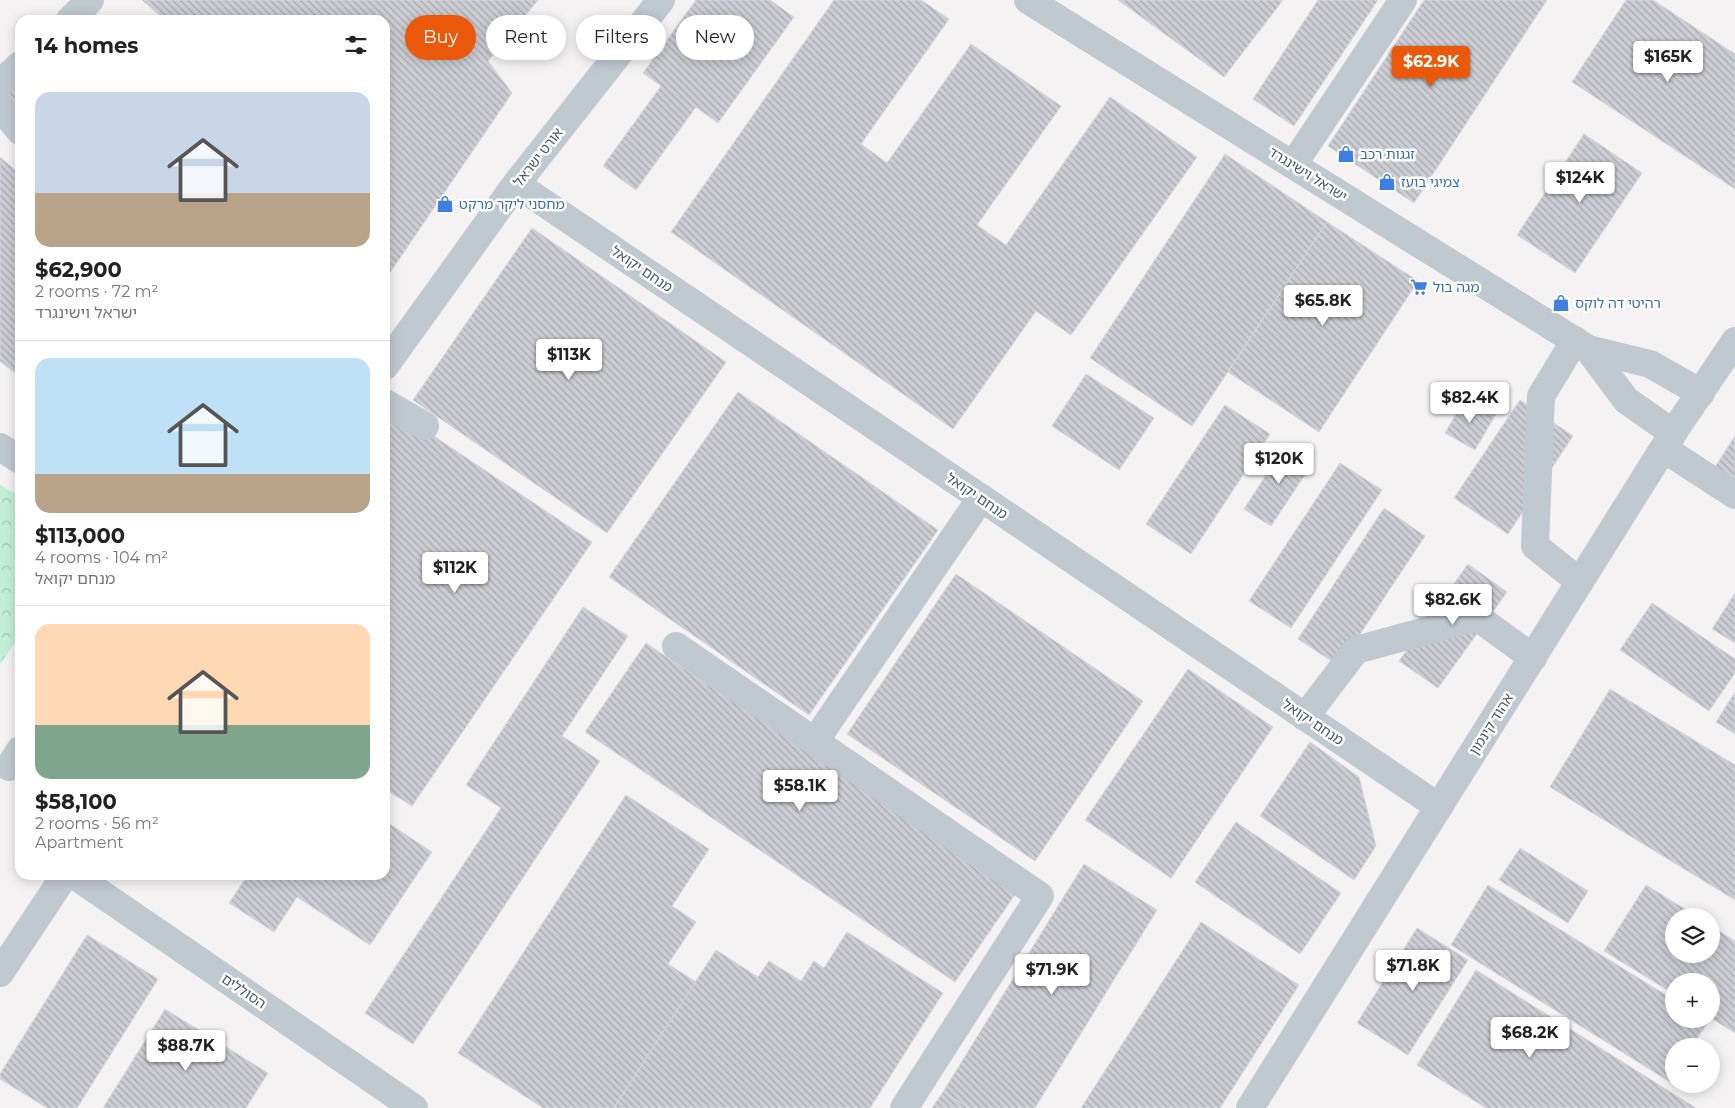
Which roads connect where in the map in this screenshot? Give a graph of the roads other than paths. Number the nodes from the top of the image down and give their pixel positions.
1 (90, 0) edge
2 (662, 0) edge
3 (1028, 0) edge
4 (1403, 0) edge
5 (75, 15) edge
6 (15, 70) edge
7 (0, 83) edge
8 (0, 107) edge
9 (15, 125) edge
10 (1293, 165) junction
11 (516, 184) junction
12 (1735, 341) edge
13 (1581, 344) junction
14 (390, 359) edge
15 (1701, 393) junction
16 (390, 406) edge
17 (425, 426) dead end
18 (1669, 441) junction
19 (0, 447) edge
20 (15, 457) edge
21 (1735, 495) edge
22 (981, 498) junction
23 (1580, 582) junction
24 (676, 646) dead end
25 (1533, 658) junction
26 (1304, 717) junction
27 (815, 742) junction
28 (1439, 807) junction
29 (62, 880) edge
30 (81, 880) edge
31 (0, 973) edge
32 (414, 1108) edge
33 (904, 1108) edge
34 (1250, 1108) edge

1 - 5 street
2 - 11 street, אורט ישראל
3 - 10 street, ישראל וישינגרד
4 - 10 street
6 - 7 street
8 - 9 street
10 - 13 street, ישראל וישינגרד
11 - 14 street, אורט ישראל
11 - 22 street, מנחם יקואל
12 - 15 street, אהוד קינמון
13 - 15 street, ישראל וישינגרד
13 - 18 street, ישראל וישינגרד
13 - 23 street
15 - 18 street, אהוד קינמון
16 - 17 street
18 - 21 street, ישראל וישינגרד
18 - 23 street, אהוד קינמון
19 - 20 street
22 - 26 street, מנחם יקואל
22 - 27 street
23 - 25 street, אהוד קינמון
24 - 27 street
25 - 26 street
25 - 28 street, אהוד קינמון
26 - 28 street, מנחם יקואל
27 - 33 street
28 - 34 street, אהוד קינמון
29 - 31 street
30 - 32 street, הסוללים

